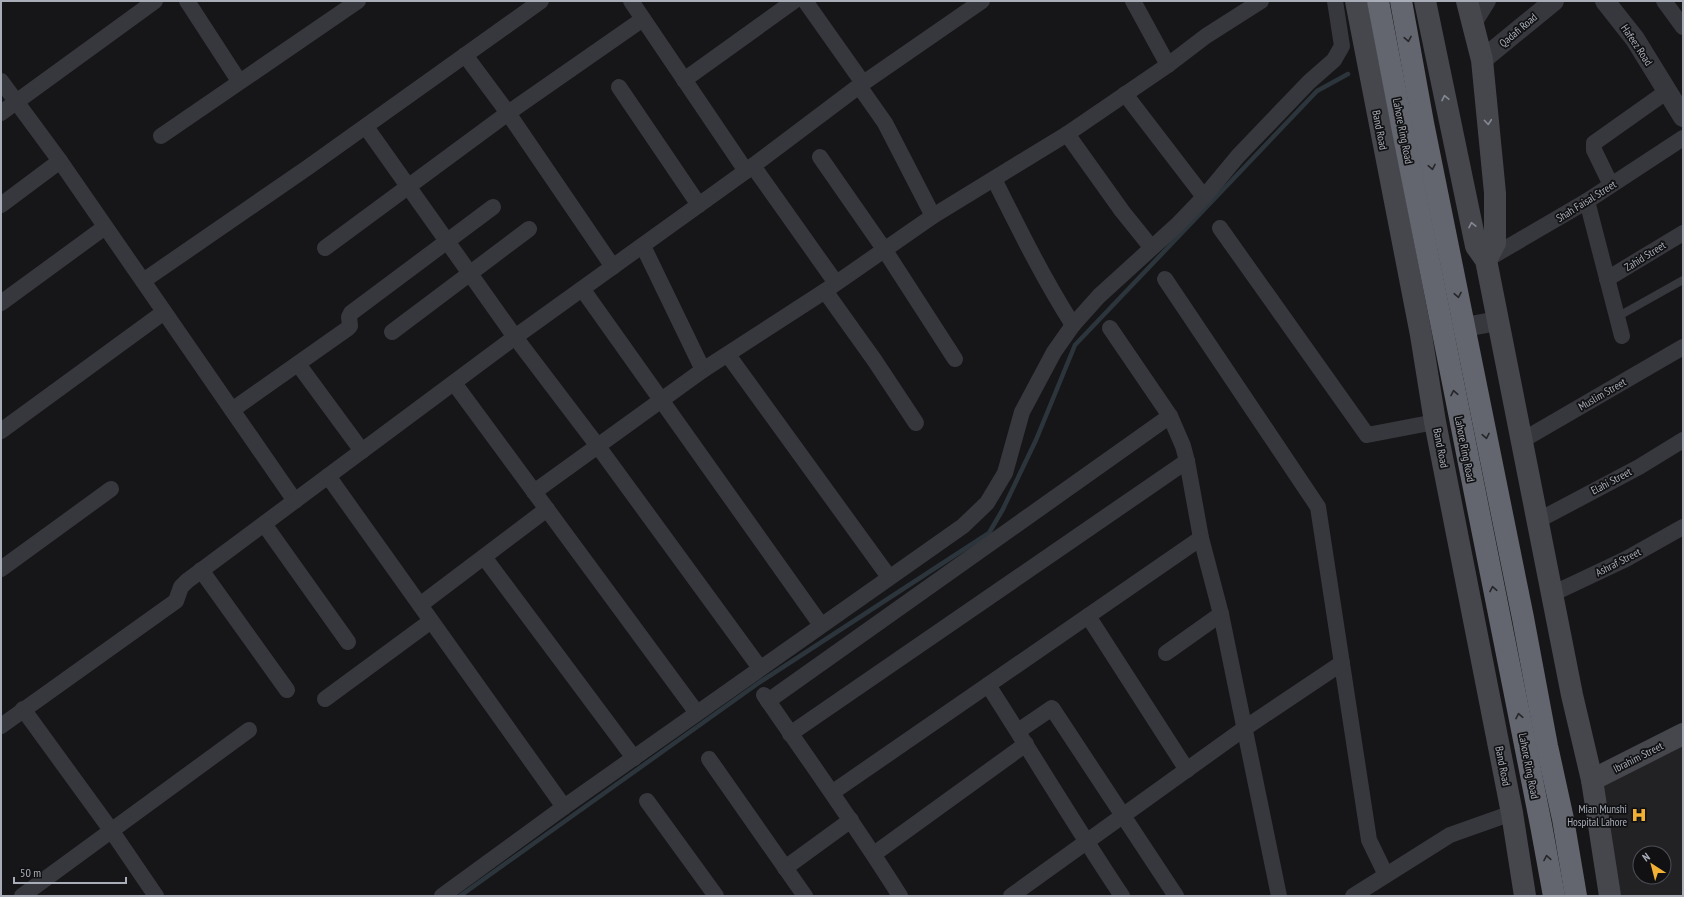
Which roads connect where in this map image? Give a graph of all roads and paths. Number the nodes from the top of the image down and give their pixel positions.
1 (155, 1) edge
2 (187, 1) edge
3 (358, 1) edge
4 (541, 1) edge
5 (794, 1) edge
6 (805, 1) edge
7 (982, 1) edge
8 (1133, 1) edge
9 (1261, 1) edge
10 (1335, 1) edge
11 (1356, 1) edge
12 (1378, 1) edge
13 (1401, 1) edge
14 (1425, 1) edge
15 (1467, 1) edge
16 (1488, 1) edge
17 (1554, 1) edge
18 (1605, 1) edge
19 (1664, 1) edge
20 (635, 2) edge
21 (643, 19) junction
22 (1473, 25) junction
23 (1683, 27) edge
24 (466, 55) junction
25 (1482, 60) junction
26 (1168, 65) junction
27 (684, 80) junction
28 (1, 81) edge
29 (239, 81) junction
30 (861, 84) junction
31 (619, 87) dead end
32 (1666, 92) junction
33 (1125, 94) junction
34 (16, 102) junction
35 (1, 113) edge
36 (508, 113) junction
37 (1683, 117) edge
38 (366, 127) junction
39 (1067, 134) junction
40 (161, 136) dead end
41 (1683, 138) edge
42 (820, 157) dead end
43 (60, 161) junction
44 (750, 168) junction
45 (994, 179) junction
46 (1611, 185) junction
47 (408, 187) junction
48 (1204, 197) junction
49 (1587, 201) junction
50 (1, 205) edge
51 (699, 205) junction
52 (494, 207) dead end
53 (933, 216) junction
54 (105, 226) junction
55 (1220, 228) dead end
56 (529, 229) dead end
57 (1683, 233) edge
58 (447, 242) junction
59 (643, 246) junction
60 (1151, 247) junction
61 (325, 248) dead end
62 (884, 249) junction
63 (1486, 260) junction
64 (613, 268) junction
65 (470, 274) junction
66 (1165, 279) dead end
67 (1607, 279) junction
68 (1683, 280) edge
69 (143, 281) junction
70 (830, 287) junction
71 (582, 290) junction
72 (1, 303) edge
73 (164, 312) junction
74 (1617, 317) junction
75 (1498, 321) junction
76 (1073, 325) junction
77 (1110, 328) dead end
78 (392, 332) dead end
79 (1421, 335) junction
80 (1622, 336) dead end
81 (515, 337) junction
82 (1683, 347) edge
83 (728, 355) junction
84 (955, 359) dead end
85 (298, 364) junction
86 (703, 370) junction
87 (454, 383) junction
88 (662, 399) junction
89 (232, 410) junction
90 (1170, 416) junction
91 (1436, 422) junction
92 (916, 423) dead end
93 (1, 431) edge
94 (1683, 440) edge
95 (1521, 441) junction
96 (597, 445) junction
97 (362, 451) junction
98 (1187, 461) junction
99 (328, 476) junction
100 (110, 490) dead end
101 (534, 492) junction
102 (294, 501) junction
103 (547, 509) junction
104 (1537, 521) junction
105 (264, 524) junction
106 (1683, 527) edge
107 (1201, 538) junction
108 (484, 557) junction
109 (1, 569) edge
110 (201, 570) junction
111 (889, 577) junction
112 (1552, 594) junction
113 (420, 605) junction
114 (1221, 614) junction
115 (1088, 616) junction
116 (432, 621) junction
117 (822, 625) junction
118 (348, 642) dead end
119 (1166, 652) dead end
120 (1342, 663) junction
121 (760, 668) junction
122 (988, 686) junction
123 (287, 690) dead end
124 (325, 700) dead end
125 (23, 710) junction
126 (697, 713) junction
127 (1, 726) edge
128 (1245, 728) junction
129 (249, 730) dead end
130 (790, 734) junction
131 (1683, 734) edge
132 (1022, 738) junction
133 (634, 758) junction
134 (709, 759) dead end
135 (1187, 770) junction
136 (1592, 780) junction
137 (833, 792) junction
138 (647, 801) dead end
139 (564, 807) junction
140 (1512, 813) junction
141 (1122, 816) junction
142 (851, 820) junction
143 (111, 830) junction
144 (1086, 842) junction
145 (874, 854) junction
146 (785, 868) junction
147 (1386, 875) junction
148 (22, 896) edge
149 (156, 896) edge
150 (442, 896) edge
151 (716, 896) edge
152 (805, 896) edge
153 (900, 896) edge
154 (1011, 896) edge
155 (1122, 896) edge
156 (1176, 896) edge
157 (1279, 896) edge
158 (1353, 896) edge
159 (1525, 896) edge
160 (1554, 896) edge
161 (1576, 896) edge
162 (1610, 896) edge

1 - 34 street
2 - 29 street
3 - 29 street
4 - 24 street
5 - 27 street
6 - 30 street
7 - 30 street
8 - 26 street
9 - 26 street
10 - 48 street
11 - 79 main road, Band Road
160 -> 12 highway, Lahore Ring Road, bridge
13 -> 161 highway, Lahore Ring Road, bridge
63 -> 14 main road
15 - 22 main road
16 - 22 street
17 - 25 street, Qadafi Road
18 - 32 street, Hafeez Road
19 - 23 street
20 - 21 street
21 - 27 street
21 - 36 street
22 - 25 main road
24 - 36 street
24 - 38 street
25 -> 63 main road
26 - 33 street
27 - 44 street
28 - 34 street
29 - 40 street
30 - 44 street
30 - 53 street
31 - 51 street
32 - 37 street, Hafeez Road
32 - 46 street
33 - 39 street
33 - 48 street
34 - 35 street
34 - 43 street
36 - 47 street
36 - 64 street
38 - 47 street
38 - 69 street
39 - 45 street
39 - 60 street
41 - 46 street, Shah Faisal Street
42 - 62 street
43 - 50 street
43 - 54 street
44 - 51 street
44 - 70 street
45 - 53 street
45 - 76 street
46 - 49 street, Shah Faisal Street
47 - 58 street
47 - 61 street
48 - 60 street
49 - 63 street, Shah Faisal Street
49 - 67 street
51 - 59 street
52 - 58 street
53 - 62 street
54 - 69 street
54 - 72 street
55 - 91 street
56 - 65 street
57 - 67 street, Zahid Street
58 - 65 street
58 - 85 street
59 - 64 street
59 - 86 street
60 - 76 street
62 - 70 street
62 - 84 street
63 - 75 main road
64 - 71 street
65 - 78 street
65 - 81 street
66 - 120 street
67 - 74 street
68 - 74 lane
69 - 73 street
70 - 83 street
70 - 92 street
71 - 81 street
71 - 88 street
73 - 89 street
73 - 93 street
74 - 80 street
75 - 79 street
75 - 95 main road
76 - 111 street
77 - 90 street
79 - 91 main road, Band Road
81 - 87 street
81 - 96 street
82 - 95 street, Muslim Street
83 - 86 street
83 - 111 street
85 - 89 street
85 - 97 street
86 - 88 street
87 - 97 street
87 - 101 street
88 - 96 street
88 - 117 street
89 - 102 street
90 - 98 street
90 - 130 street
91 - 140 main road, Band Road
94 - 104 street, Elahi Street
95 - 104 main road
96 - 101 street
96 - 121 street
97 - 99 street
98 - 107 street
98 - 130 street
99 - 102 street
99 - 113 street
100 - 109 street
101 - 103 street
102 - 105 street
103 - 108 street
103 - 126 street
104 - 112 main road
105 - 110 street
105 - 118 street
106 - 112 street, Ashraf Street
107 - 114 street
107 - 115 street
108 - 113 street
108 - 133 street
110 - 123 street
110 - 125 street
111 - 117 street
112 - 136 main road
113 - 116 street
114 - 119 street
114 - 128 street
115 - 122 street
115 - 135 street
116 - 124 street
116 - 139 street
117 - 121 street
120 - 128 street
120 - 147 street
121 - 126 street
122 - 132 street
122 - 137 street
125 - 127 street
125 - 143 street
126 - 133 street
128 - 135 street
128 - 157 street
129 - 143 street
130 - 137 street
131 - 136 main road, Ibrahim Street
132 - 141 street
132 - 144 street
132 - 145 street
133 - 139 street
134 - 146 street
135 - 141 street
136 - 162 main road
137 - 142 street
138 - 151 street
139 - 150 street
140 - 147 street
140 - 159 main road, Band Road
141 - 144 street
141 - 156 street
142 - 145 street
142 - 146 street
143 - 148 street
143 - 149 street
144 - 154 street
144 - 155 street
145 - 153 street
146 - 152 street
147 - 158 street

